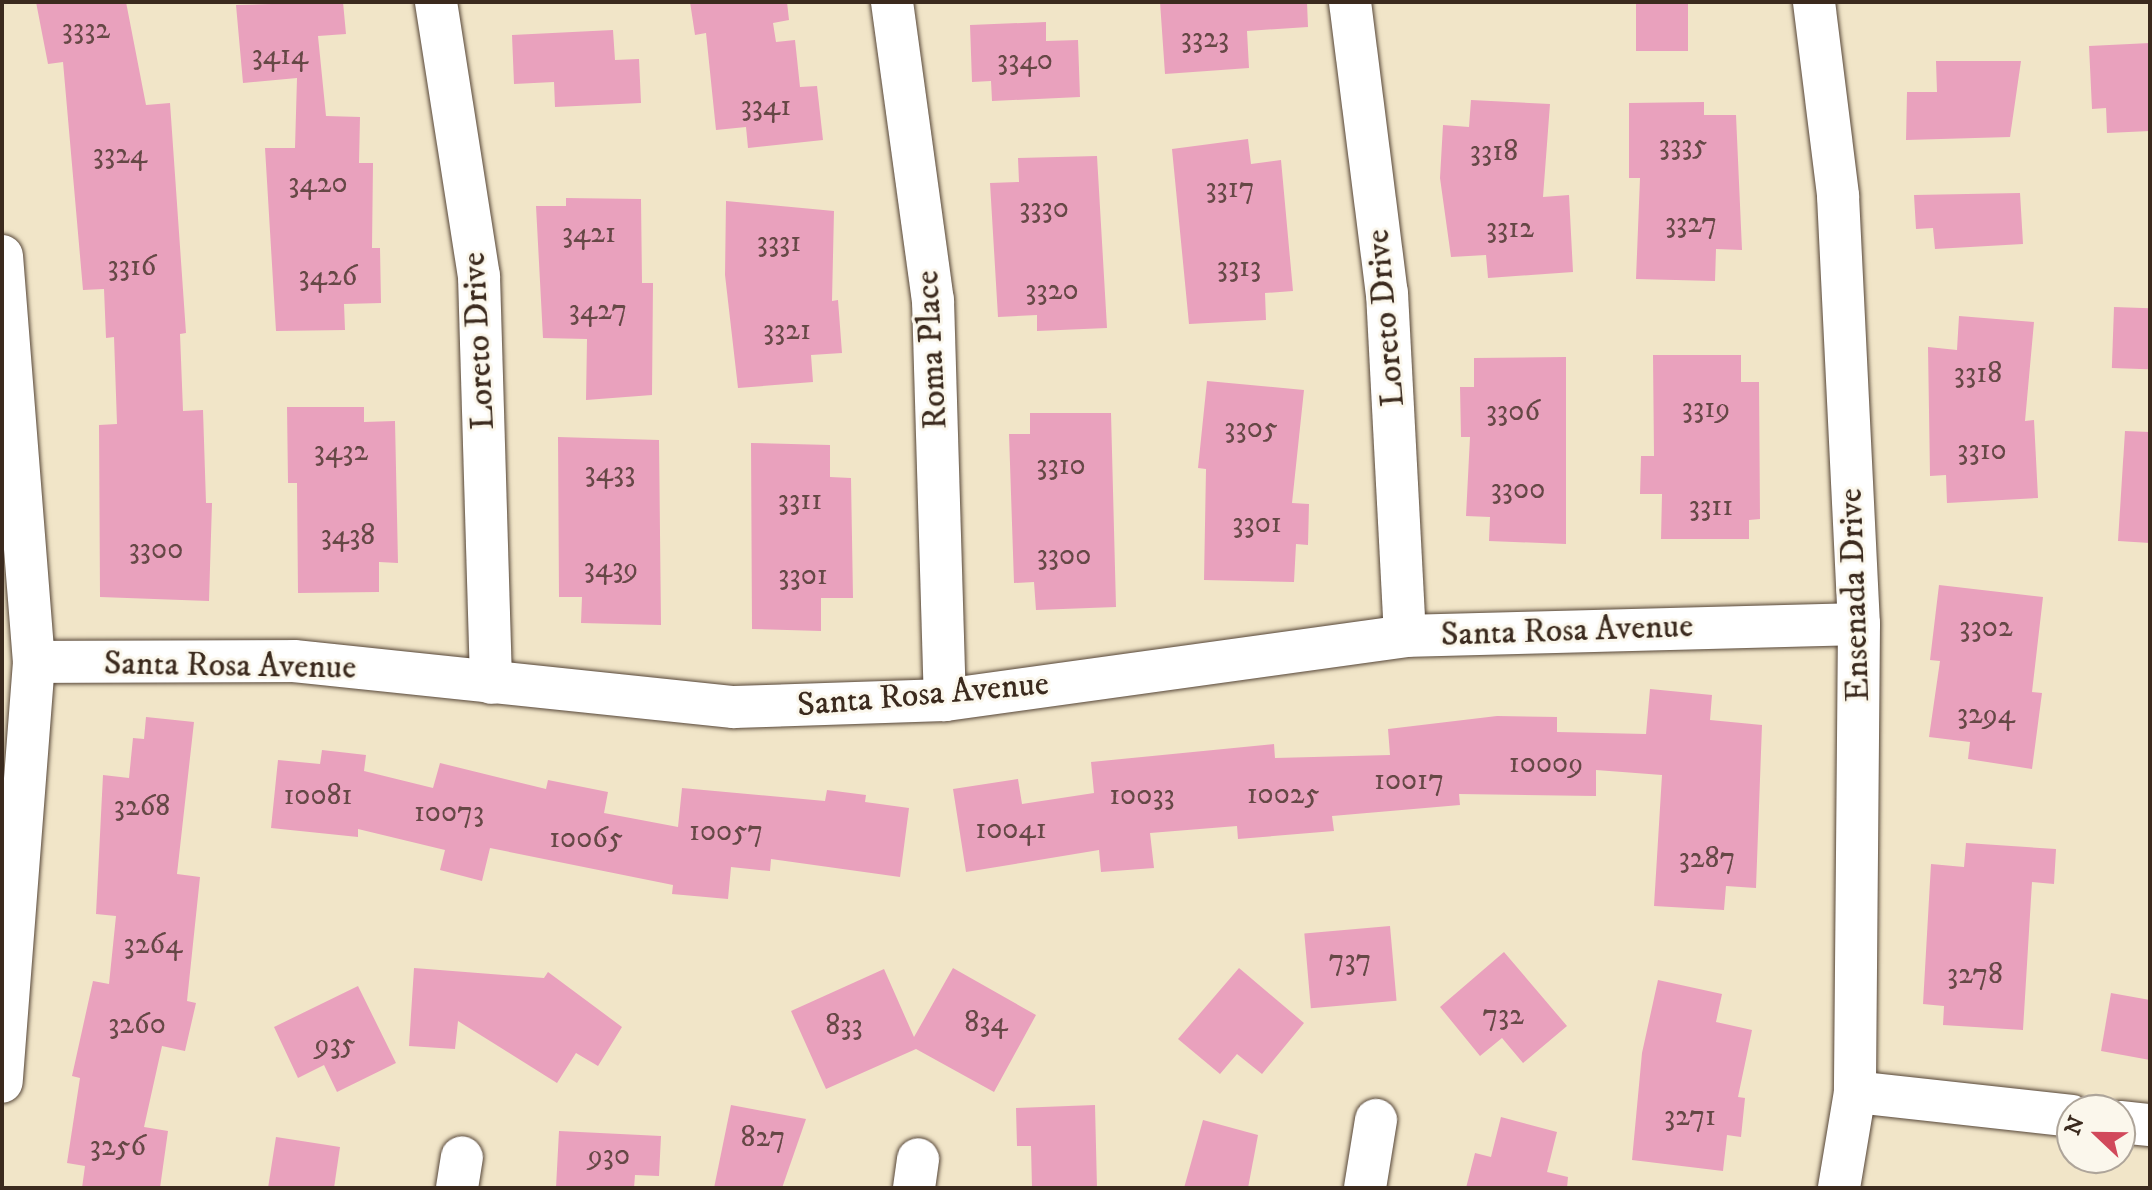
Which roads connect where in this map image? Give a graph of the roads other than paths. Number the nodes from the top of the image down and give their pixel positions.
1 (436, 2) edge
2 (892, 2) edge
3 (1350, 2) edge
4 (1814, 2) edge
5 (2, 256) edge
6 (1859, 624) junction
7 (1405, 636) junction
8 (34, 662) junction
9 (491, 683) junction
10 (945, 700) junction
11 (2, 1082) edge
12 (1855, 1092) junction
13 (2056, 1114) edge
14 (1376, 1120) dead end
15 (1365, 1188) edge
16 (1839, 1188) edge

1 - 9 street, Loreto Drive
2 - 10 street, Roma Place
3 - 7 street, Loreto Drive
4 - 6 street, Ensenada Drive
5 - 8 street
6 - 7 street, Santa Rosa Avenue
6 - 12 street, Ensenada Drive
7 - 10 street, Santa Rosa Avenue
8 - 9 street, Santa Rosa Avenue
8 - 11 street
9 - 10 street, Santa Rosa Avenue
12 - 13 street
12 - 16 street, Ensenada Drive
14 - 15 street

